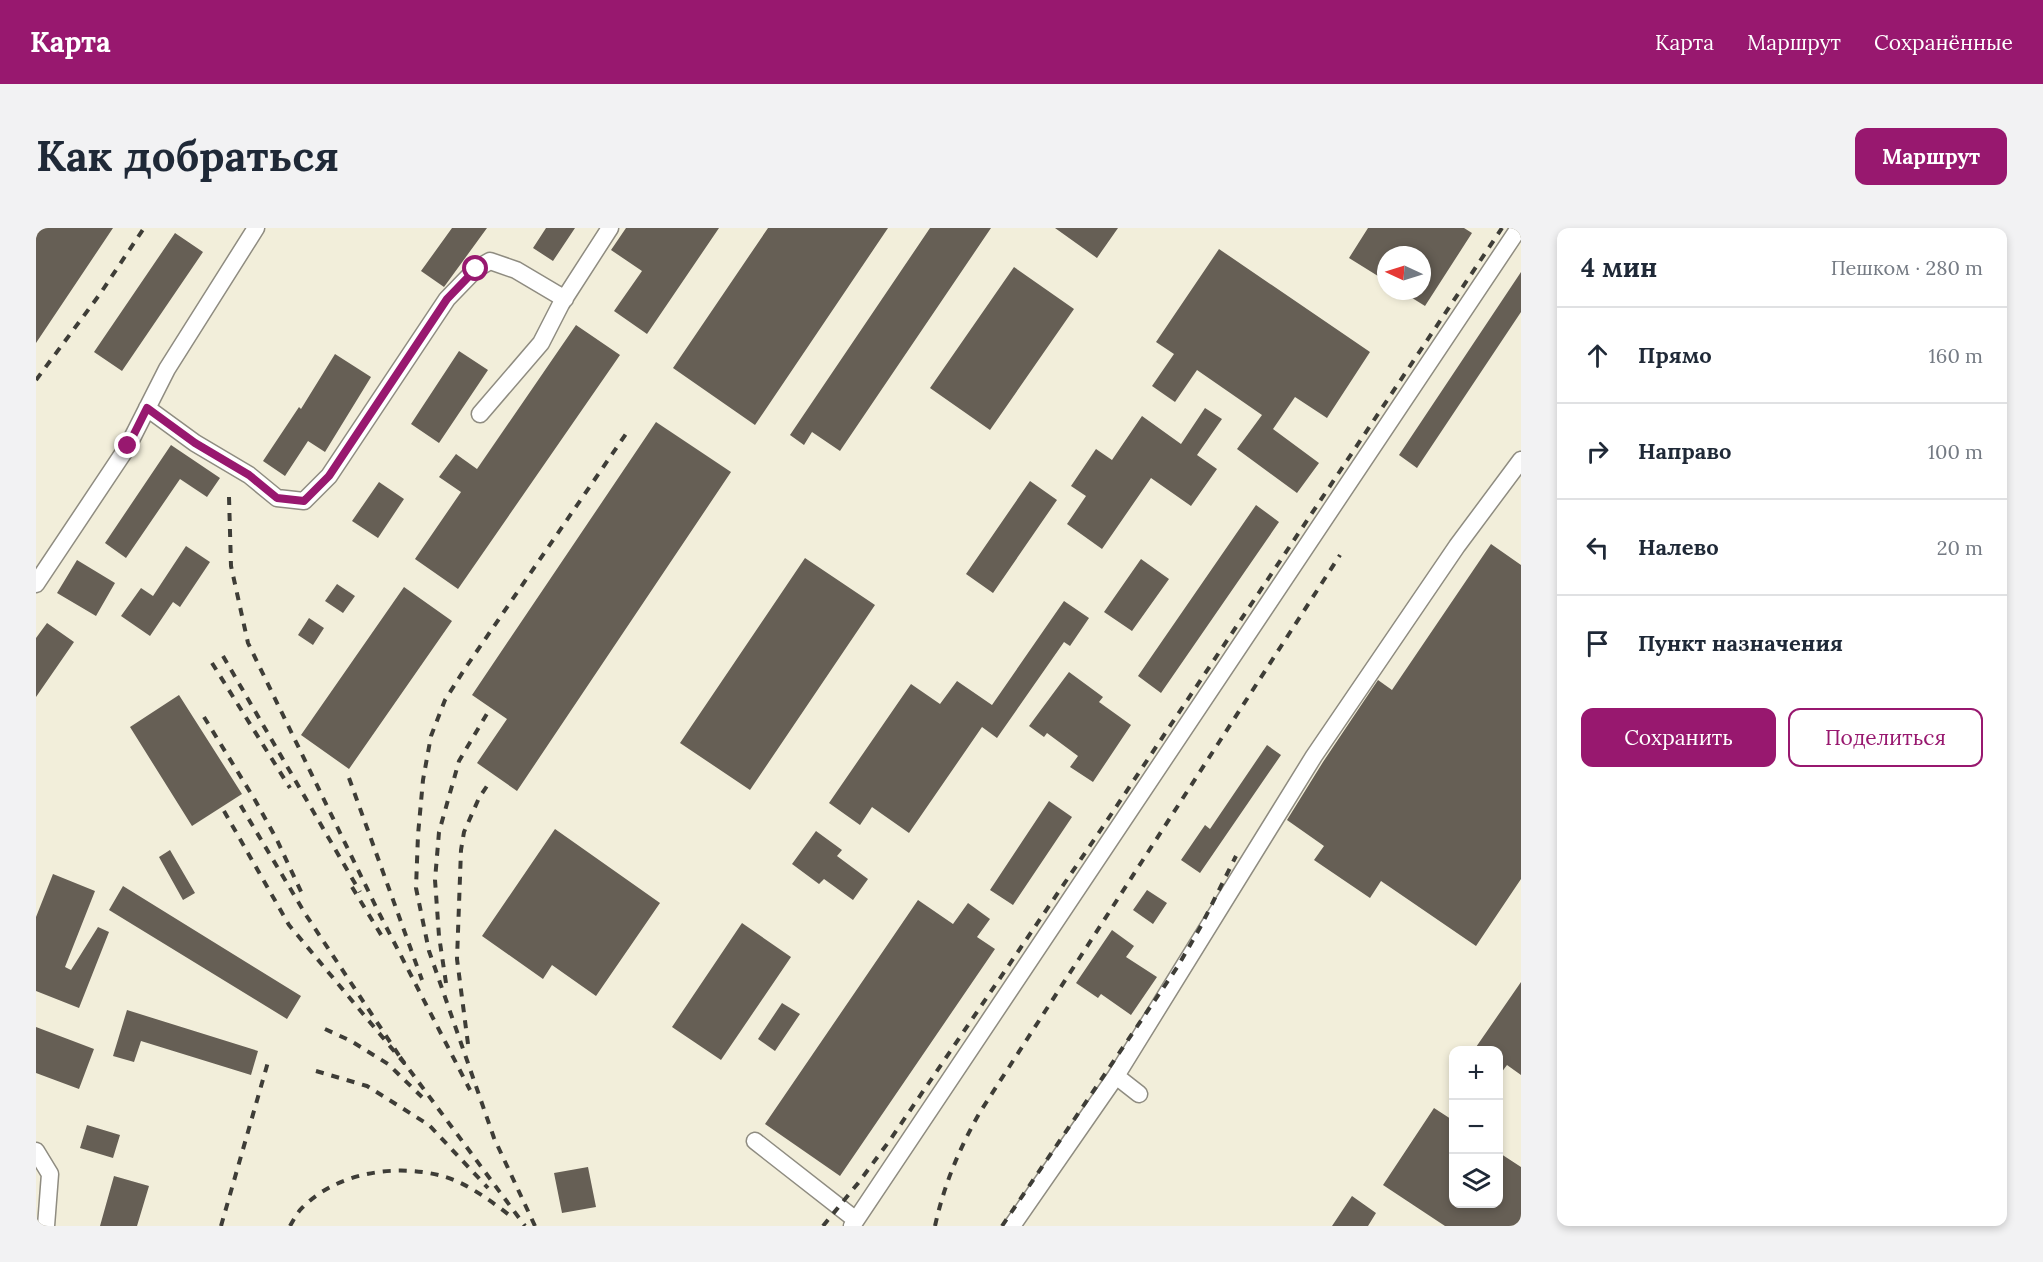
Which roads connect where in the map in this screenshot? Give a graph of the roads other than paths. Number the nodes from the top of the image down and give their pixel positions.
1 (256, 228) edge
2 (610, 228) edge
3 (1519, 228) edge
4 (565, 299) junction
5 (147, 408) junction
6 (480, 414) dead end
7 (1521, 460) edge
8 (36, 584) edge
9 (1116, 1076) junction
10 (1139, 1094) dead end
11 (755, 1141) dead end
12 (36, 1151) edge
13 (854, 1223) edge
14 (46, 1226) edge
15 (1012, 1226) edge

1 - 5 lane
2 - 4 lane
3 - 13 lane
4 - 5 lane
4 - 6 lane
5 - 8 lane
7 - 9 lane
9 - 10 lane
9 - 15 lane
11 - 13 lane
12 - 14 lane

